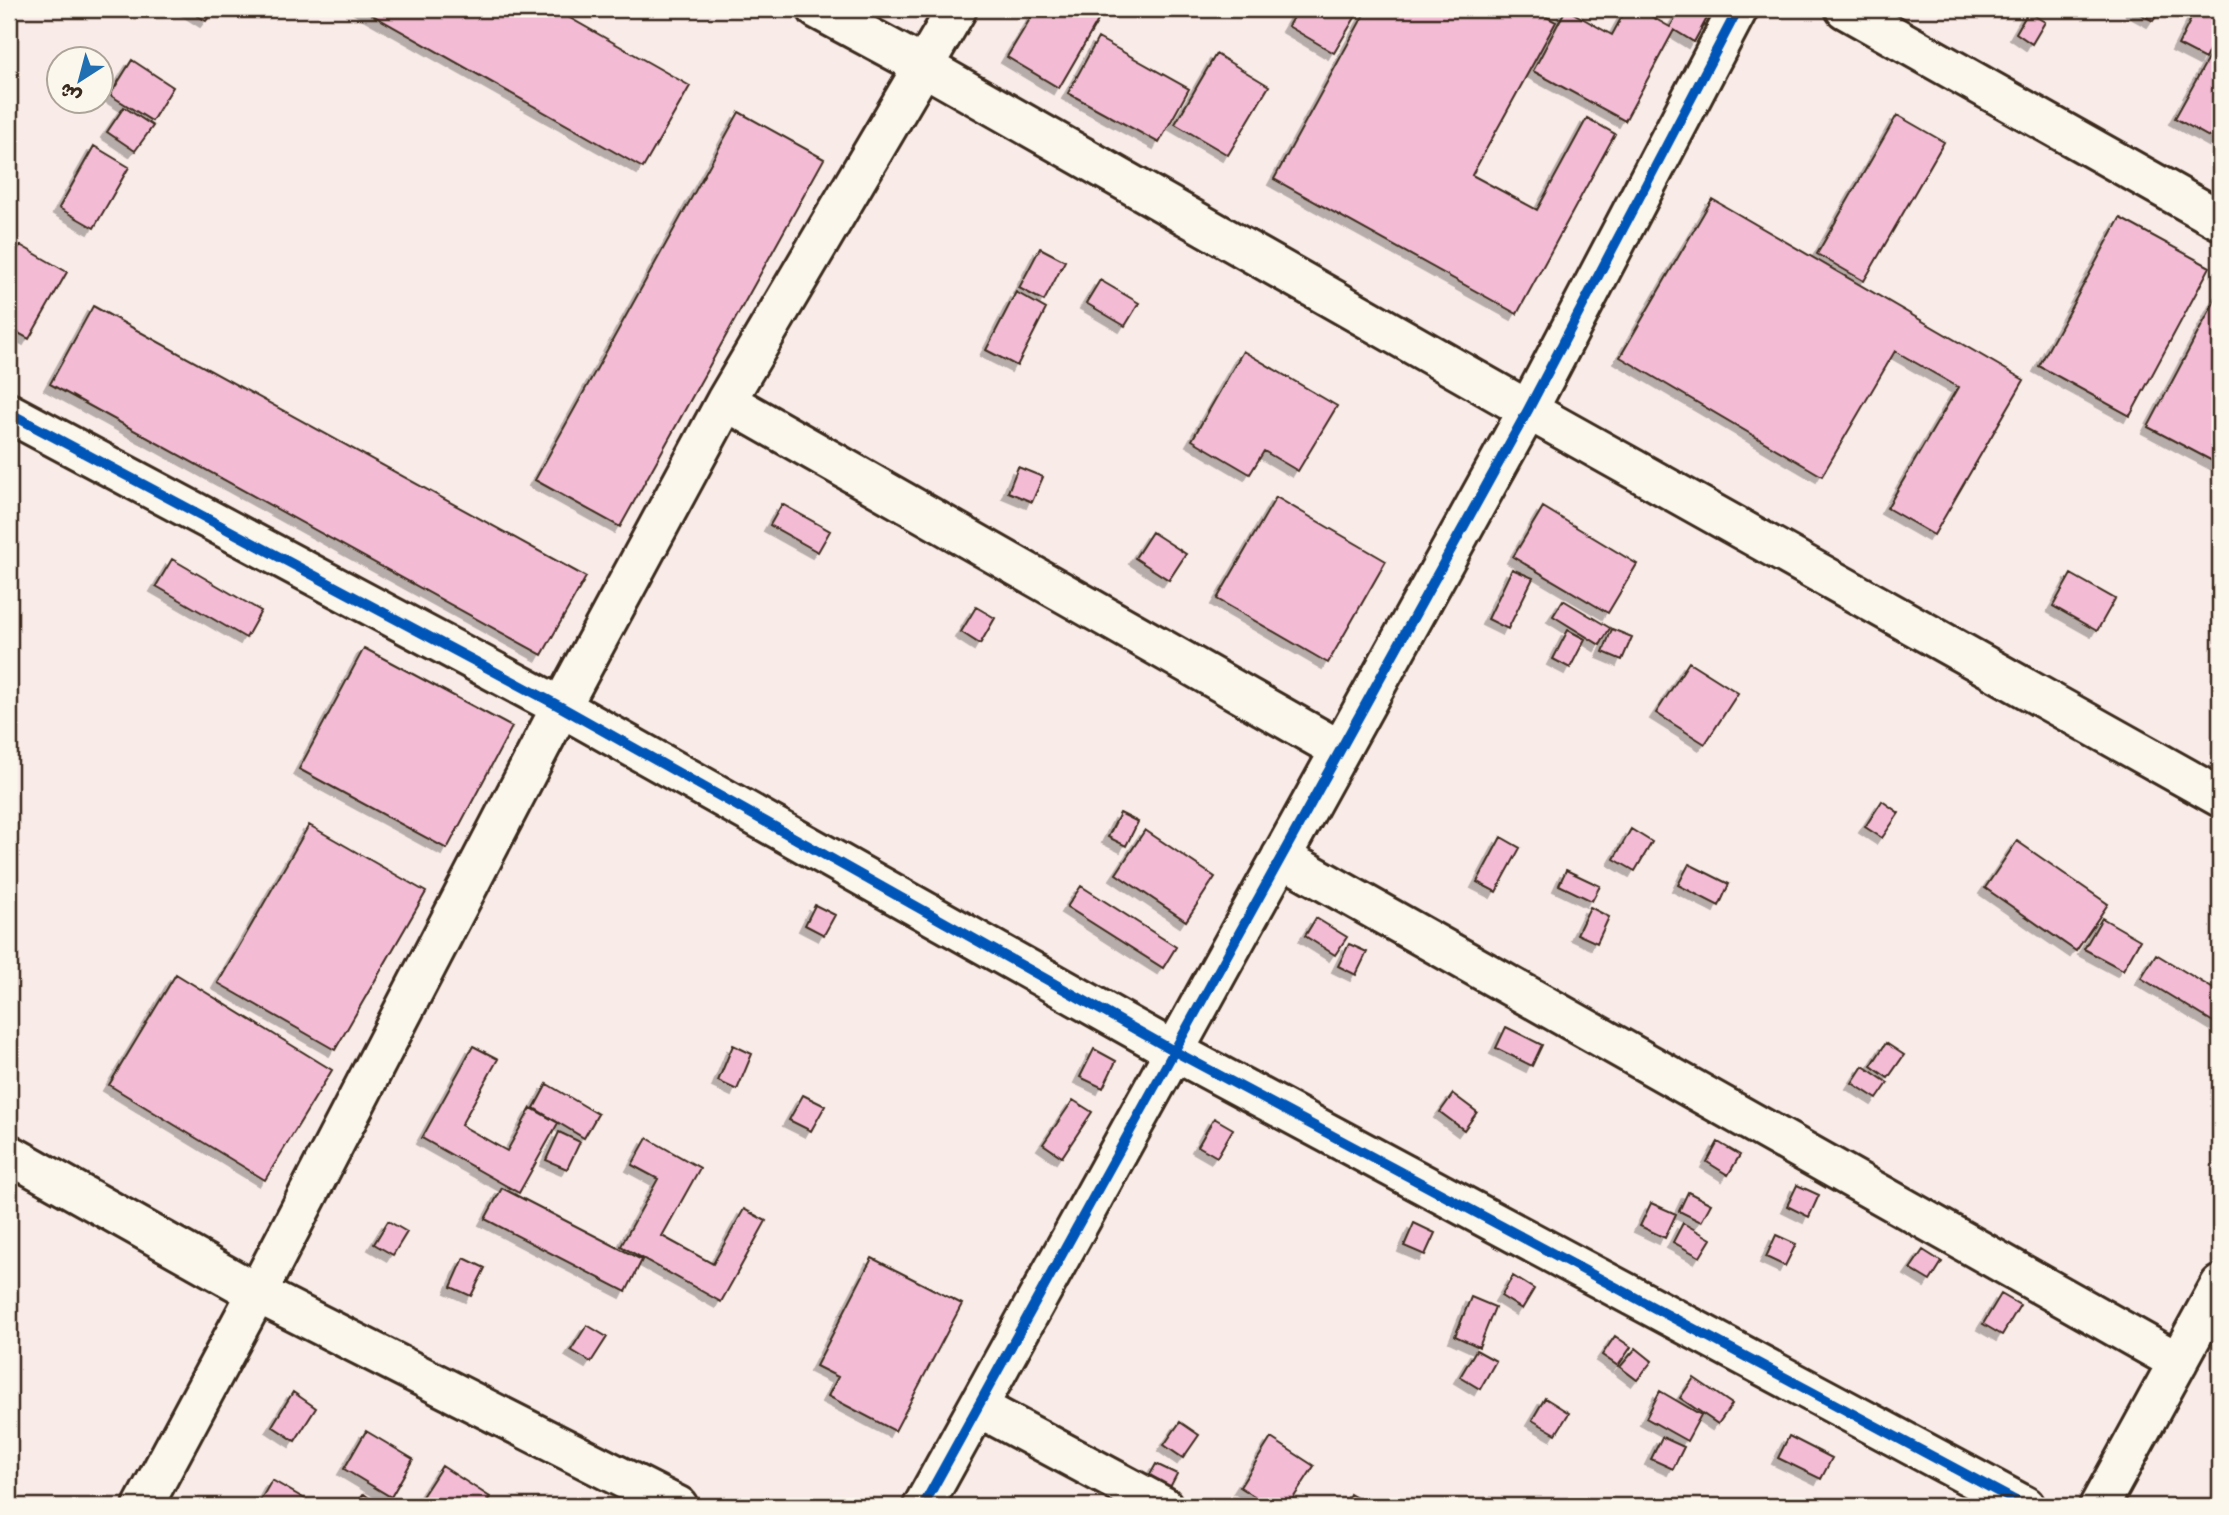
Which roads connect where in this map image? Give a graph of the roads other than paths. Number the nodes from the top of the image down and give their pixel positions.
1 (817, 9) edge
2 (957, 9) edge
3 (1738, 9) edge
4 (1845, 9) edge
5 (923, 66) junction
6 (2220, 220) edge
7 (726, 401) junction
8 (1528, 410) junction
9 (9, 413) edge
10 (561, 707) junction
11 (1340, 750) junction
12 (2220, 797) edge
13 (1281, 857) junction
14 (1174, 1051) junction
15 (9, 1154) edge
16 (2220, 1285) edge
17 (257, 1293) junction
18 (2178, 1362) junction
19 (978, 1407) junction
20 (143, 1506) edge
21 (678, 1506) edge
22 (923, 1506) edge
23 (1163, 1506) edge
24 (2025, 1506) edge
25 (2099, 1506) edge

1 - 5 street
2 - 5 street
3 - 8 street
4 - 6 street
5 - 7 street
5 - 8 street
7 - 10 street
7 - 11 street
8 - 11 street
8 - 12 street
9 - 10 street
10 - 14 street
10 - 17 street
11 - 13 street
13 - 14 street
13 - 18 street
14 - 19 street
14 - 24 street
15 - 17 street
16 - 18 street
17 - 20 street
17 - 21 street
18 - 25 street
19 - 22 street
19 - 23 street

